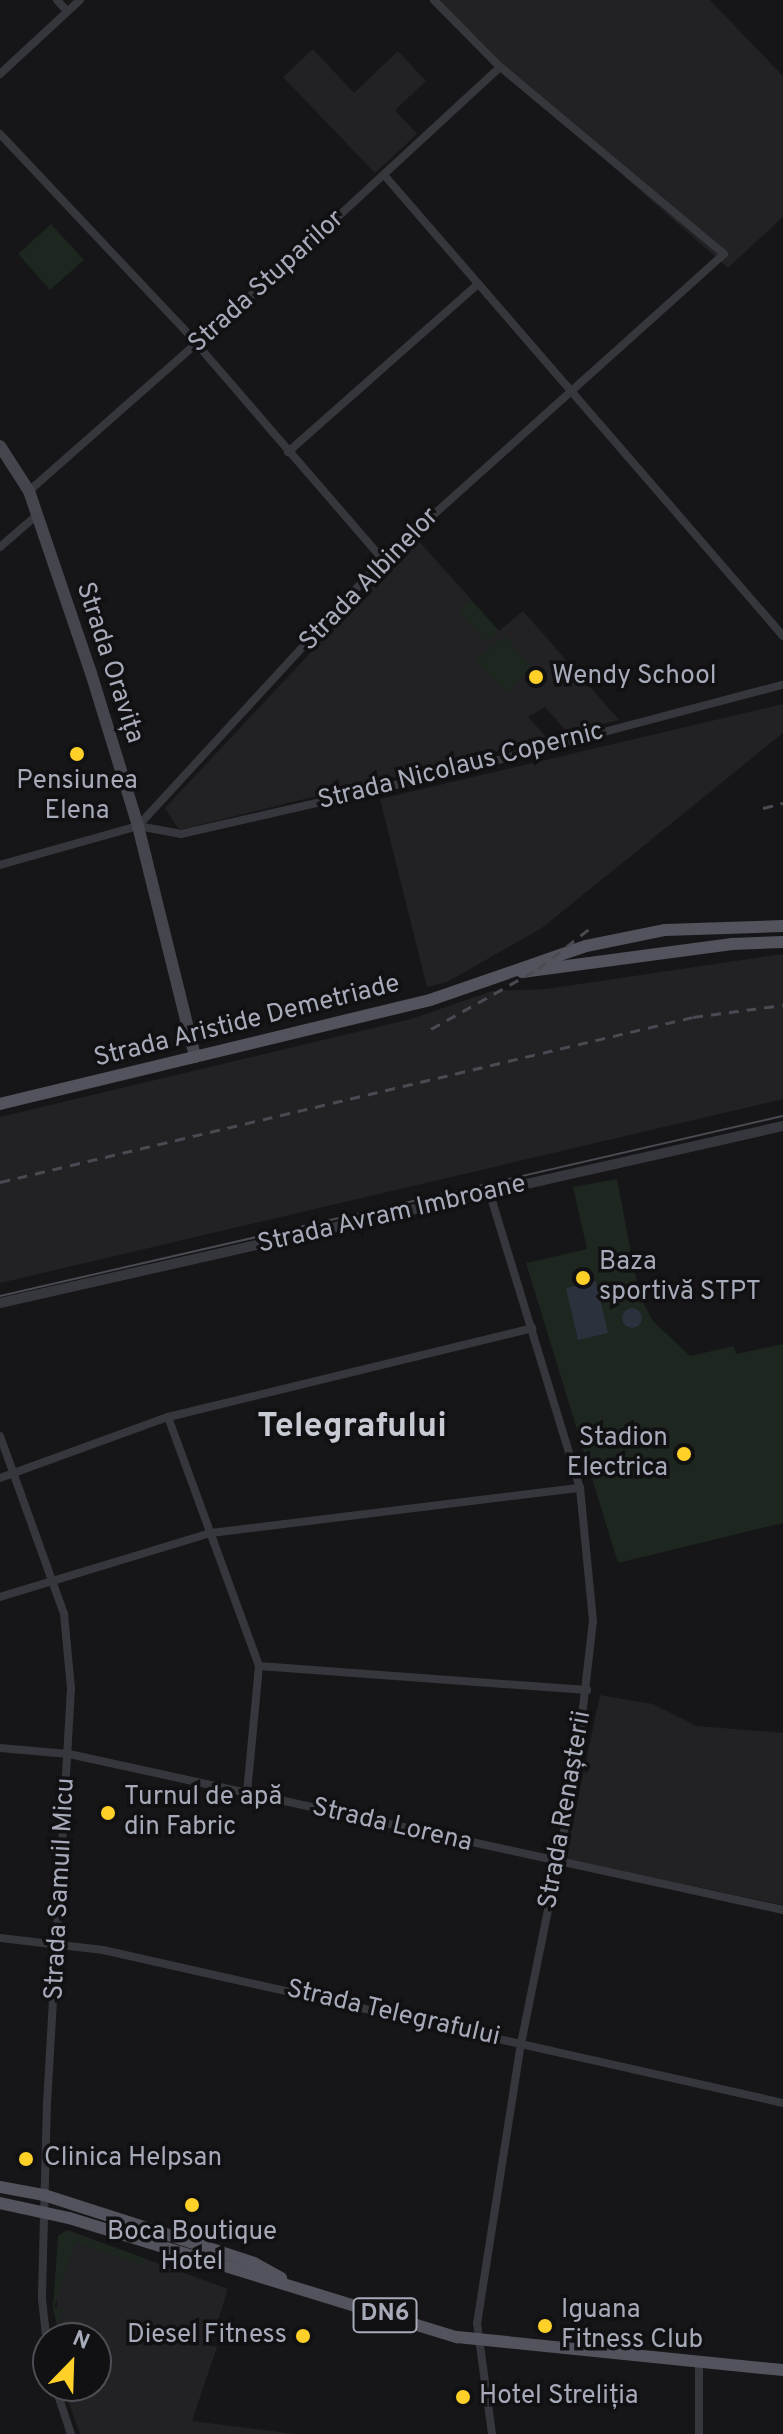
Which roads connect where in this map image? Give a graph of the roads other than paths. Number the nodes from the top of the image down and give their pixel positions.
1 (57, 0) edge
2 (80, 0) edge
3 (434, 0) edge
4 (67, 11) junction
5 (500, 67) junction
6 (0, 74) edge
7 (0, 134) edge
8 (385, 176) junction
9 (478, 284) junction
10 (196, 346) junction
11 (569, 390) junction
12 (0, 446) edge
13 (288, 452) junction
14 (29, 491) junction
15 (37, 515) junction
16 (0, 547) edge
17 (383, 560) junction
18 (783, 636) edge
19 (783, 685) edge
20 (138, 826) junction
21 (0, 865) edge
22 (783, 926) edge
23 (783, 942) edge
24 (503, 975) junction
25 (195, 1057) junction
26 (0, 1104) edge
27 (783, 1126) edge
28 (490, 1194) junction
29 (0, 1303) edge
30 (532, 1328) junction
31 (168, 1417) junction
32 (0, 1436) edge
33 (13, 1473) junction
34 (0, 1478) edge
35 (580, 1488) junction
36 (211, 1533) junction
37 (54, 1582) junction
38 (0, 1597) edge
39 (259, 1666) junction
40 (587, 1690) junction
41 (0, 1748) edge
42 (69, 1754) junction
43 (247, 1792) junction
44 (558, 1865) junction
45 (783, 1910) edge
46 (0, 1938) edge
47 (59, 1943) junction
48 (521, 2043) junction
49 (783, 2103) edge
50 (0, 2187) edge
51 (44, 2195) junction
52 (0, 2203) edge
53 (45, 2212) junction
54 (291, 2284) junction
55 (45, 2322) edge
56 (480, 2342) junction
57 (699, 2363) junction
58 (783, 2370) edge
59 (60, 2402) edge
60 (71, 2434) edge
61 (492, 2434) edge
62 (699, 2434) edge

1 - 4 street
2 - 4 street
3 - 5 street
4 - 6 street
5 - 8 street, Strada Stuparilor
5 - 11 street, Strada Albinelor
7 - 10 street
8 - 9 street
8 - 10 street, Strada Stuparilor
9 - 11 street
9 - 13 street
10 - 13 street
10 - 14 street, Strada Stuparilor
11 - 17 street, Strada Albinelor
11 - 18 street
12 - 14 main road, Strada Oravița
13 - 17 street
14 - 15 main road, Strada Oravița
15 - 16 street
15 - 20 main road, Strada Oravița
17 - 20 street, Strada Albinelor
19 - 20 street, Strada Nicolaus Copernic
20 - 21 street
20 - 25 main road, Strada Oravița
22 - 24 main road, Strada Aristide Demetriade
23 - 24 main road, Strada Aristide Demetriade
24 - 25 main road, Strada Aristide Demetriade
25 - 26 main road, Strada Aristide Demetriade
27 - 28 street, Strada Avram Imbroane
28 - 29 street, Strada Avram Imbroane
28 - 30 street, Strada Renașterii
30 - 31 street
30 - 35 street, Strada Renașterii
31 - 33 street
31 - 36 street
32 - 33 street, Strada Samuil Micu
33 - 34 street
33 - 37 street, Strada Samuil Micu
35 - 36 street
35 - 40 street, Strada Renașterii
36 - 37 street
36 - 39 street
37 - 38 street
37 - 42 street, Strada Samuil Micu
39 - 40 street
39 - 43 street
40 - 44 street, Strada Renașterii
41 - 42 street, Strada Lorena
42 - 43 street, Strada Lorena
42 - 47 street, Strada Samuil Micu
43 - 44 street, Strada Lorena
44 - 45 street, Strada Lorena
44 - 48 street, Strada Renașterii
46 - 47 street, Strada Telegrafului
47 - 48 street, Strada Telegrafului
47 - 51 street, Strada Samuil Micu
48 - 49 street, Strada Telegrafului
48 - 56 street, Strada Renașterii
50 - 51 main road, DN6
51 - 53 street, Strada Samuil Micu
51 - 54 main road, DN6
52 - 53 main road, DN6
53 - 54 main road, DN6
53 - 55 street, Strada Samuil Micu
54 - 56 main road, DN6
56 - 57 main road, DN6
56 - 61 street, Strada Renașterii
57 - 58 main road, DN6
57 - 62 street
59 - 60 street

